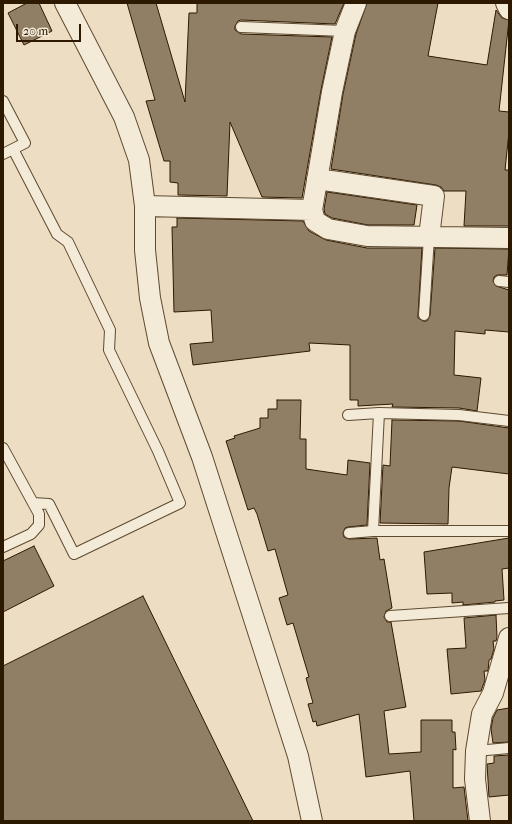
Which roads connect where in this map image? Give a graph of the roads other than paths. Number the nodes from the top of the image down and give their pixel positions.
1 (65, 3) edge
2 (356, 3) edge
3 (506, 3) edge
4 (509, 9) edge
5 (241, 27) dead end
6 (345, 31) junction
7 (3, 102) edge
8 (13, 149) junction
9 (3, 154) edge
10 (317, 180) junction
11 (145, 206) junction
12 (312, 210) junction
13 (429, 237) junction
14 (509, 238) edge
15 (424, 315) dead end
16 (379, 413) junction
17 (348, 415) dead end
18 (509, 421) edge
19 (3, 448) edge
20 (33, 503) junction
21 (373, 531) junction
22 (509, 531) edge
23 (349, 533) dead end
24 (3, 547) edge
25 (509, 608) edge
26 (390, 616) dead end
27 (509, 638) edge
28 (509, 748) edge
29 (476, 751) junction
30 (312, 821) edge
31 (480, 821) edge

1 - 11 street
2 - 6 street
3 - 4 street
5 - 6 lane
6 - 10 street
7 - 8 lane
8 - 9 lane
8 - 20 lane
10 - 12 street
10 - 13 street
11 - 12 street
11 - 30 street
12 - 13 street
13 - 14 street
13 - 15 lane
16 - 17 lane
16 - 18 lane
16 - 21 lane
19 - 20 lane
20 - 24 lane
21 - 22 lane
21 - 23 lane
25 - 26 lane
27 - 29 street
28 - 29 lane
29 - 31 street

